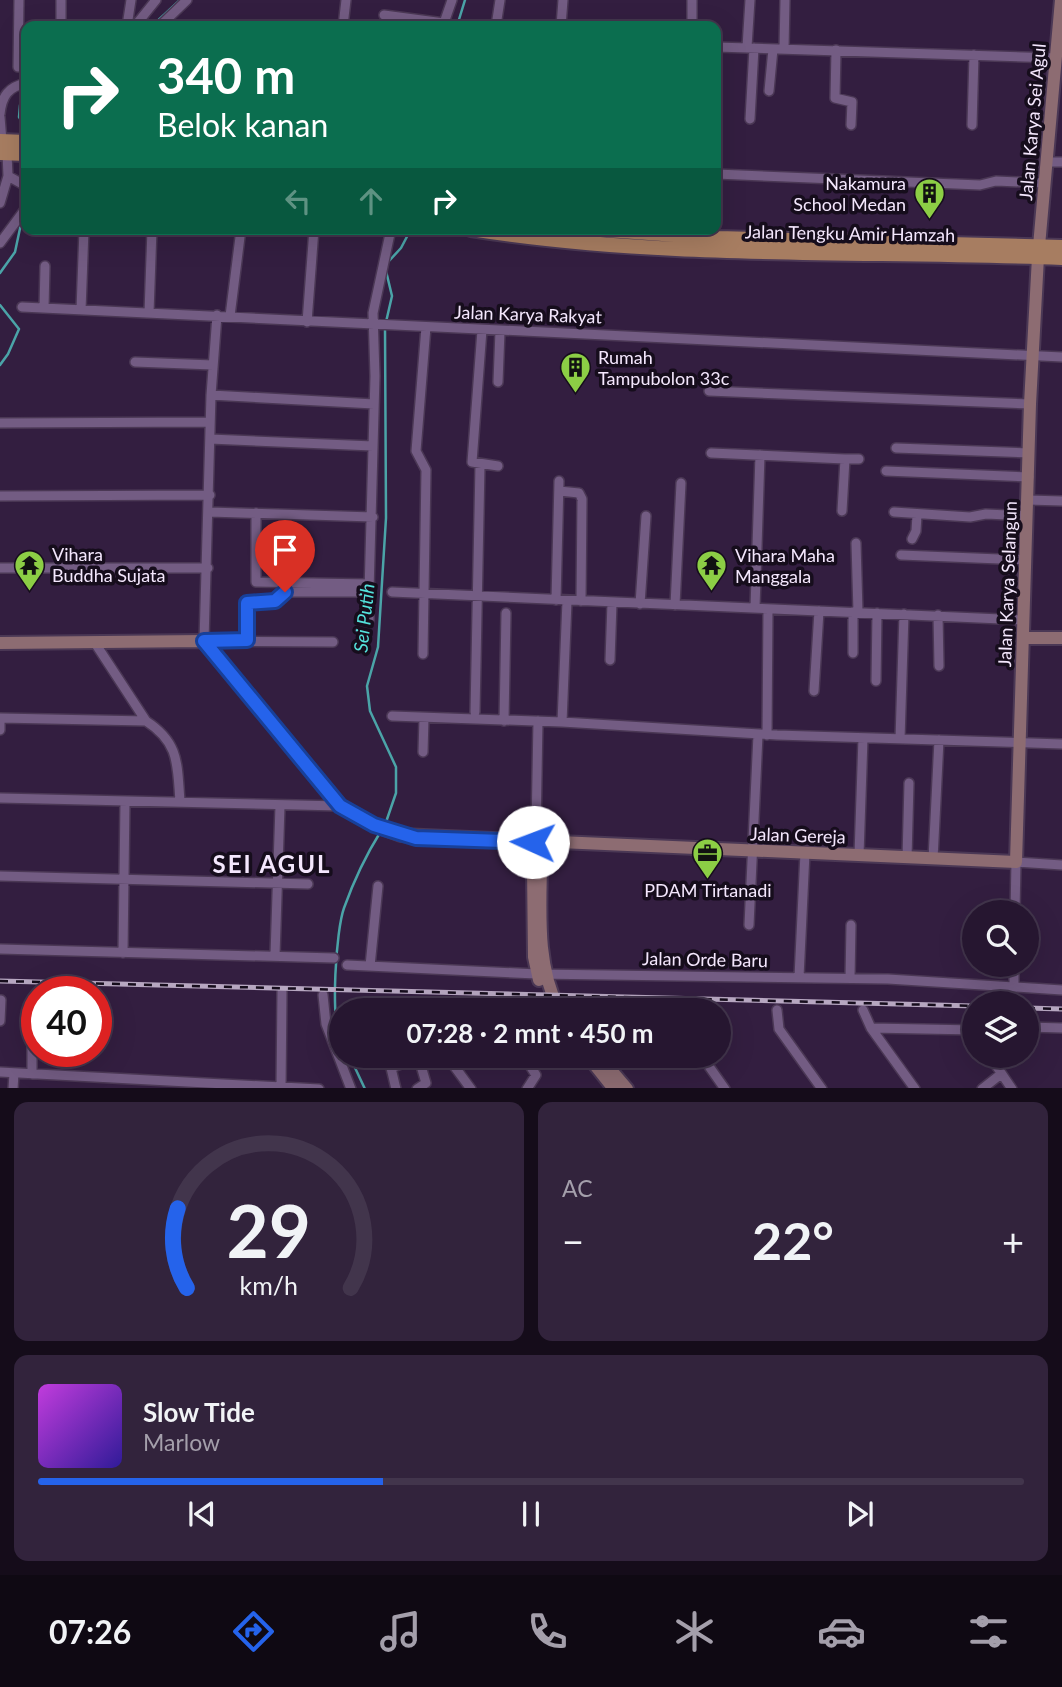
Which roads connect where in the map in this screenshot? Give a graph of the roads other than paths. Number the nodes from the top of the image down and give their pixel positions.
1 (19, 0) edge
2 (61, 0) edge
3 (131, 0) edge
4 (156, 0) edge
5 (187, 0) edge
6 (346, 0) edge
7 (453, 0) edge
8 (500, 0) edge
9 (563, 0) edge
10 (692, 0) edge
11 (750, 0) edge
12 (785, 0) edge
13 (1060, 0) edge
14 (384, 15) dead end
15 (61, 21) edge
16 (128, 21) edge
17 (139, 21) edge
18 (165, 21) edge
19 (344, 21) edge
20 (429, 21) edge
21 (445, 21) edge
22 (497, 21) edge
23 (561, 21) edge
24 (692, 21) edge
25 (721, 47) edge
26 (751, 47) junction
27 (773, 49) junction
28 (784, 49) junction
29 (836, 50) junction
30 (974, 55) junction
31 (1056, 58) junction
32 (18, 67) dead end
33 (21, 84) edge
34 (769, 91) dead end
35 (0, 115) edge
36 (750, 119) dead end
37 (851, 125) dead end
38 (972, 125) dead end
39 (21, 146) edge
40 (2, 147) edge
41 (1047, 162) junction
42 (1062, 162) edge
43 (721, 174) edge
44 (8, 176) junction
45 (21, 183) edge
46 (1045, 183) junction
47 (0, 203) edge
48 (21, 215) edge
49 (84, 235) edge
50 (152, 235) edge
51 (240, 235) edge
52 (314, 235) edge
53 (390, 235) edge
54 (513, 235) edge
55 (640, 235) edge
56 (0, 243) edge
57 (718, 245) junction
58 (1062, 247) edge
59 (1039, 252) junction
60 (1062, 258) edge
61 (45, 266) dead end
62 (22, 307) dead end
63 (44, 308) junction
64 (81, 310) junction
65 (149, 313) junction
66 (217, 315) junction
67 (229, 316) junction
68 (307, 322) junction
69 (375, 325) junction
70 (426, 327) junction
71 (482, 330) junction
72 (500, 331) junction
73 (1032, 354) junction
74 (1062, 357) edge
75 (135, 362) dead end
76 (213, 365) junction
77 (498, 382) dead end
78 (709, 391) dead end
79 (211, 395) junction
80 (374, 404) junction
81 (1030, 404) junction
82 (210, 422) junction
83 (0, 423) edge
84 (210, 439) junction
85 (373, 446) junction
86 (896, 448) dead end
87 (711, 453) dead end
88 (1029, 453) junction
89 (760, 455) junction
90 (845, 459) junction
91 (859, 459) dead end
92 (476, 464) junction
93 (498, 466) dead end
94 (886, 471) dead end
95 (1029, 477) junction
96 (681, 483) dead end
97 (210, 495) junction
98 (0, 496) edge
99 (1028, 500) junction
100 (1062, 501) edge
101 (842, 511) dead end
102 (210, 512) junction
103 (894, 512) dead end
104 (256, 513) junction
105 (646, 516) dead end
106 (917, 516) junction
107 (1027, 516) junction
108 (373, 517) junction
109 (912, 540) dead end
110 (856, 543) dead end
111 (901, 555) dead end
112 (1026, 560) junction
113 (0, 568) edge
114 (208, 568) junction
115 (369, 588) junction
116 (392, 593) dead end
117 (424, 595) junction
118 (477, 597) junction
119 (556, 600) junction
120 (567, 601) junction
121 (581, 601) junction
122 (612, 603) junction
123 (640, 604) junction
124 (675, 605) junction
125 (755, 608) junction
126 (768, 609) junction
127 (818, 611) junction
128 (856, 612) junction
129 (506, 613) dead end
130 (877, 613) junction
131 (904, 614) junction
132 (938, 615) junction
133 (369, 620) dead end
134 (1023, 620) junction
135 (1023, 638) junction
136 (1062, 638) edge
137 (247, 640) junction
138 (204, 641) junction
139 (333, 642) dead end
140 (0, 643) edge
141 (95, 643) junction
142 (853, 653) dead end
143 (423, 654) dead end
144 (610, 660) dead end
145 (939, 666) dead end
146 (876, 681) dead end
147 (814, 691) dead end
148 (475, 712) dead end
149 (392, 716) dead end
150 (0, 718) edge
151 (424, 718) junction
152 (146, 721) junction
153 (505, 721) junction
154 (538, 721) junction
155 (562, 722) junction
156 (0, 730) edge
157 (763, 735) junction
158 (863, 738) junction
159 (900, 739) junction
160 (939, 740) junction
161 (1020, 742) junction
162 (1062, 744) edge
163 (423, 752) dead end
164 (909, 783) dead end
165 (0, 798) edge
166 (125, 801) junction
167 (180, 801) junction
168 (280, 806) junction
169 (340, 806) junction
170 (537, 838) junction
171 (754, 852) junction
172 (805, 853) junction
173 (859, 855) junction
174 (906, 858) junction
175 (933, 859) junction
176 (1016, 862) junction
177 (1062, 864) edge
178 (0, 876) edge
179 (123, 880) junction
180 (277, 884) junction
181 (308, 884) dead end
182 (378, 886) dead end
183 (1015, 900) edge
184 (749, 925) dead end
185 (851, 925) dead end
186 (0, 949) edge
187 (123, 953) junction
188 (275, 955) junction
189 (334, 958) dead end
190 (347, 965) dead end
191 (370, 966) junction
192 (541, 974) junction
193 (799, 976) junction
194 (1014, 977) edge
195 (850, 978) junction
196 (1014, 988) junction
197 (1062, 990) edge
198 (282, 992) dead end
199 (323, 995) dead end
200 (547, 998) edge
201 (553, 998) edge
202 (1, 1000) edge
203 (777, 1010) dead end
204 (863, 1010) dead end
205 (0, 1021) edge
206 (1039, 1027) edge
207 (871, 1028) junction
208 (1062, 1028) edge
209 (962, 1031) edge
210 (32, 1067) edge
211 (391, 1068) edge
212 (424, 1068) edge
213 (456, 1068) edge
214 (531, 1068) edge
215 (598, 1068) edge
216 (609, 1068) edge
217 (710, 1068) edge
218 (997, 1068) edge
219 (0, 1072) edge
220 (14, 1073) junction
221 (32, 1074) junction
222 (1001, 1074) junction
223 (109, 1084) edge
224 (281, 1087) edge
225 (13, 1088) edge
226 (319, 1088) edge
227 (352, 1088) edge
228 (396, 1088) edge
229 (417, 1088) edge
230 (471, 1088) edge
231 (527, 1088) edge
232 (614, 1088) edge
233 (627, 1088) edge
234 (725, 1088) edge
235 (821, 1088) edge
236 (915, 1088) edge
237 (982, 1088) edge
238 (1012, 1088) edge

1 - 32 street
2 - 15 street
3 - 16 street
4 - 17 street
5 - 18 street
6 - 19 street
7 - 21 street
8 - 22 street
9 - 23 street
10 - 24 street
11 - 26 street
12 - 28 street
13 - 31 street, Jalan Karya Sei Agul
14 - 20 street
25 - 26 street
26 - 27 street
26 - 36 street
27 - 28 street
27 - 34 street
28 - 29 street
29 - 30 street
29 - 37 street
30 - 31 street
30 - 38 street
31 - 41 street, Jalan Karya Sei Agul
33 - 35 street
35 - 40 street
39 - 40 main road
40 - 44 street
41 - 42 street
41 - 46 street, Jalan Karya Sei Agul
43 - 46 street
44 - 45 street
44 - 47 street
46 - 59 street, Jalan Karya Sei Agul
48 - 56 street
49 - 64 street
50 - 65 street
51 - 67 street
52 - 68 street
53 - 69 street
54 - 57 main road, Jalan Tengku Amir Hamzah
55 - 57 main road, Jalan Tengku Amir Hamzah
57 - 59 main road, Jalan Tengku Amir Hamzah
58 - 59 main road, Jalan Tengku Amir Hamzah
59 - 60 main road, Jalan Tengku Amir Hamzah
59 - 73 street, Jalan Karya Selangun
61 - 63 street
62 - 63 street, Jalan Karya Rakyat
63 - 64 street, Jalan Karya Rakyat
64 - 65 street, Jalan Karya Rakyat
65 - 66 street, Jalan Karya Rakyat
66 - 67 street, Jalan Karya Rakyat
66 - 76 street
67 - 68 street, Jalan Karya Rakyat
68 - 69 street, Jalan Karya Rakyat
69 - 70 street, Jalan Karya Rakyat
69 - 80 street
70 - 71 street, Jalan Karya Rakyat
70 - 117 street
71 - 72 street, Jalan Karya Rakyat
71 - 92 street
72 - 73 street, Jalan Karya Rakyat
72 - 77 street
73 - 74 street, Jalan Karya Rakyat
73 - 81 street, Jalan Karya Selangun
75 - 76 street
76 - 79 street
78 - 81 street
79 - 80 street
79 - 82 street
80 - 85 street
81 - 88 street, Jalan Karya Selangun
82 - 83 street
82 - 84 street
84 - 85 street
84 - 97 street
85 - 108 street
86 - 88 street
87 - 89 street
88 - 95 street, Jalan Karya Selangun
89 - 90 street
89 - 125 street
90 - 91 street
90 - 101 street
92 - 93 street
92 - 118 street
94 - 95 street
95 - 99 street, Jalan Karya Selangun
96 - 124 street
97 - 98 street
97 - 102 street
99 - 100 street
99 - 107 street, Jalan Karya Selangun
102 - 104 street
102 - 114 street
103 - 106 street
104 - 108 street
104 - 115 street
105 - 123 street
106 - 107 street
106 - 109 street
107 - 112 street, Jalan Karya Selangun
108 - 115 street
110 - 128 street
111 - 112 street
112 - 134 street, Jalan Karya Selangun
113 - 114 street
114 - 138 street
115 - 133 street
115 - 137 street
116 - 117 street
117 - 118 street
117 - 143 street
118 - 119 street
118 - 148 street
119 - 120 street
119 - 121 street
120 - 121 street
120 - 155 street
121 - 122 street
122 - 123 street
122 - 144 street
123 - 124 street
124 - 125 street
125 - 126 street
126 - 127 street
126 - 157 street
127 - 128 street
127 - 147 street
128 - 130 street
128 - 142 street
129 - 153 street
130 - 131 street
130 - 146 street
131 - 132 street
131 - 159 street
132 - 134 street
132 - 145 street
134 - 135 street, Jalan Karya Selangun
135 - 136 street
135 - 161 street, Jalan Karya Selangun
137 - 138 street
137 - 139 street
138 - 141 street
138 - 169 street
140 - 141 street
141 - 152 street
149 - 151 street
150 - 152 street
150 - 156 street
151 - 153 street
151 - 163 street
152 - 167 street
153 - 154 street
154 - 155 street
154 - 170 street
155 - 157 street
157 - 158 street
157 - 171 street
158 - 159 street
158 - 173 street
159 - 160 street
160 - 161 street
160 - 175 street
161 - 162 street
161 - 176 street, Jalan Karya Selangun
164 - 174 street
165 - 166 street
166 - 167 street
166 - 179 street
167 - 168 street
168 - 169 street
168 - 180 street
169 - 170 street, Jalan Gereja
170 - 171 street, Jalan Gereja
170 - 192 street
171 - 172 street, Jalan Gereja
171 - 184 street
172 - 173 street, Jalan Gereja
172 - 193 street
173 - 174 street, Jalan Gereja
174 - 175 street, Jalan Gereja
175 - 176 street, Jalan Gereja
176 - 177 street, Jalan Gereja
176 - 183 street, Jalan Karya Selangun
178 - 179 street
179 - 180 street
179 - 187 street
180 - 181 street
180 - 188 street
182 - 191 street
185 - 195 street
186 - 187 street
187 - 188 street
188 - 189 street
190 - 191 street, Jalan Orde Baru
191 - 192 street, Jalan Orde Baru
192 - 193 street, Jalan Orde Baru
192 - 200 street
192 - 201 street
193 - 195 street, Jalan Orde Baru
194 - 196 street
195 - 196 street, Jalan Orde Baru
196 - 197 street, Jalan Orde Baru
198 - 224 street
199 - 227 street
202 - 205 street
203 - 235 street
204 - 207 street
206 - 208 street
207 - 209 street
207 - 236 street
210 - 221 street
211 - 228 street
212 - 229 street
213 - 230 street
214 - 231 street
215 - 232 street
216 - 233 street
217 - 234 street
218 - 222 street
219 - 220 street
220 - 221 street
220 - 225 street
221 - 223 street
222 - 237 street
222 - 238 street
223 - 224 street
224 - 226 street

